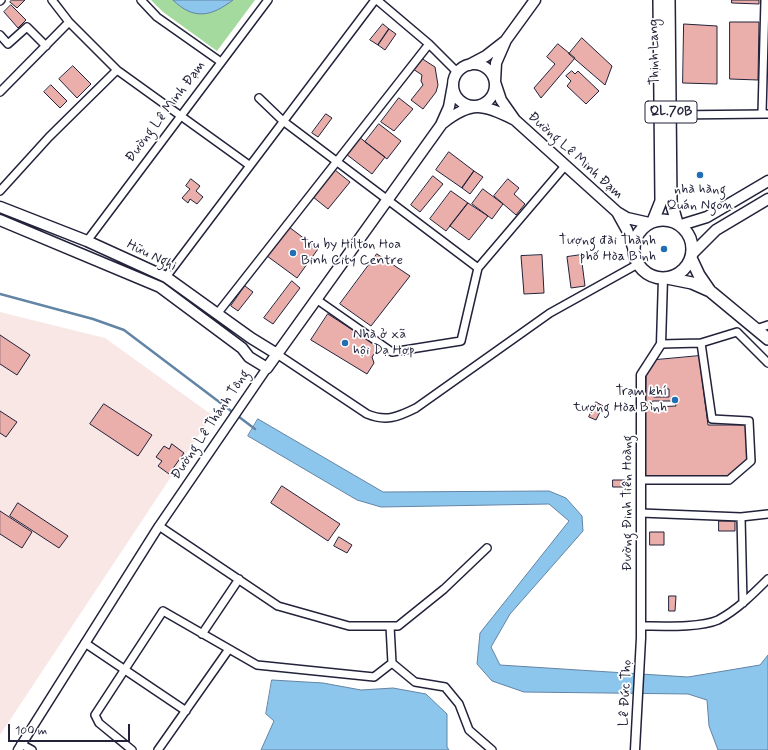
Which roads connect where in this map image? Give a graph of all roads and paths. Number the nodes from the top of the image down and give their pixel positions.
1 (52, 0) edge
2 (141, 0) edge
3 (268, 0) edge
4 (376, 0) edge
5 (387, 0) edge
6 (535, 0) edge
7 (659, 0) edge
8 (670, 0) edge
9 (764, 0) edge
10 (387, 8) junction
11 (69, 22) junction
12 (0, 35) edge
13 (506, 40) junction
14 (429, 44) junction
15 (46, 46) junction
16 (221, 62) junction
17 (469, 65) junction
18 (117, 70) junction
19 (457, 72) junction
20 (495, 82) junction
21 (453, 85) junction
22 (0, 92) edge
23 (259, 98) dead end
24 (475, 106) junction
25 (765, 114) edge
26 (671, 115) junction
27 (180, 117) junction
28 (515, 120) junction
29 (283, 121) junction
30 (441, 125) junction
31 (337, 161) junction
32 (249, 165) junction
33 (565, 166) junction
34 (768, 181) edge
35 (0, 191) edge
36 (768, 199) edge
37 (388, 200) junction
38 (0, 207) edge
39 (617, 212) junction
40 (0, 220) edge
41 (651, 222) junction
42 (679, 224) junction
43 (87, 240) junction
44 (634, 250) junction
45 (691, 256) junction
46 (125, 258) junction
47 (638, 264) junction
48 (478, 268) junction
49 (120, 270) junction
50 (166, 277) junction
51 (665, 277) junction
52 (710, 291) junction
53 (316, 299) junction
54 (217, 314) junction
55 (768, 325) edge
56 (756, 329) junction
57 (768, 339) edge
58 (701, 342) junction
59 (661, 344) junction
60 (277, 354) junction
61 (768, 363) edge
62 (267, 368) junction
63 (641, 480) junction
64 (641, 512) junction
65 (768, 514) edge
66 (742, 517) junction
67 (159, 526) junction
68 (487, 548) dead end
69 (239, 579) junction
70 (768, 579) edge
71 (743, 603) junction
72 (390, 626) junction
73 (641, 626) junction
74 (202, 634) junction
75 (641, 638) joint
76 (85, 643) junction
77 (229, 650) junction
78 (392, 663) junction
79 (124, 670) junction
80 (186, 711) junction
81 (20, 747) edge
82 (32, 750) edge
83 (132, 750) edge
84 (158, 750) edge
85 (492, 750) edge
86 (635, 750) edge

1 - 11 street
2 - 16 street
3 - 16 street, Đường Lê Minh Đạm
4 - 10 street
4 - 29 street
5 - 10 street
6 - 13 main road
7 - 41 main road, Thịnh Lang / QL.70B
8 - 26 main road, Thịnh Lang / QL.70B
9 - 25 street
10 - 14 street
11 - 15 street
11 - 18 street
12 - 15 street
13 - 17 main road
13 - 20 main road
14 - 19 street
14 - 31 street
15 - 22 street
16 - 27 street, Đường Lê Minh Đạm
17 - 19 main road
17 - 20 main road
18 - 27 street
18 - 35 street
19 - 21 main road
20 - 24 main road
20 - 28 main road
21 - 24 main road
21 - 30 main road, Đường Lê Thánh Tông
23 - 29 street
24 - 28 main road
24 - 30 main road, Đường Lê Thánh Tông
25 - 26 street
26 - 42 main road, Thịnh Lang / QL.70B
27 - 32 street
27 - 43 street, Đường Lê Minh Đạm
28 - 33 main road, Đường Lê Minh Đạm
29 - 31 street
29 - 32 street
30 - 37 main road, Đường Lê Thánh Tông
31 - 37 street
31 - 54 street
32 - 50 street
33 - 39 main road, Đường Lê Minh Đạm
33 - 48 street
34 - 42 main road
36 - 45 main road
37 - 48 street
37 - 53 main road, Đường Lê Thánh Tông
38 - 43 main road, Hữu Nghị
39 - 41 main road, Đường Lê Minh Đạm
39 - 44 main road, Đường Lê Minh Đạm
40 - 49 main road, Hữu Nghị
41 - 42 main road
41 - 44 main road
42 - 45 main road
43 - 46 main road, Hữu Nghị
44 - 47 main road
45 - 51 main road
45 - 52 main road
46 - 49 main road
46 - 50 main road, Hữu Nghị
47 - 51 main road
47 - 60 street
48 - 53 street
49 - 62 main road, Hữu Nghị
50 - 54 main road, Hữu Nghị
51 - 52 main road
51 - 59 street
52 - 56 main road
53 - 60 main road, Đường Lê Thánh Tông
54 - 60 main road, Hữu Nghị
55 - 56 street
56 - 57 main road
58 - 59 street
58 - 61 street
58 - 63 street
59 - 63 street, Đường Đinh Tiên Hoàng
60 - 62 main road, Đường Lê Thánh Tông
62 - 67 street, Đường Lê Thánh Tông
63 - 64 street, Đường Đinh Tiên Hoàng
64 - 66 street
64 - 73 street, Đường Đinh Tiên Hoàng
65 - 66 street
66 - 71 street
67 - 69 street
67 - 76 street, Đường Lê Thánh Tông
68 - 72 street
69 - 72 street
69 - 74 street
70 - 71 street
71 - 73 street
72 - 78 street
73 - 75 street, Đường Đinh Tiên Hoàng
74 - 77 street
74 - 79 street
75 - 86 street, Lê Đức Thọ
76 - 79 street
76 - 81 street, Đường Lê Thánh Tông
77 - 78 street
77 - 80 street
78 - 85 street
79 - 80 street
79 - 83 street
80 - 84 street
81 - 82 street

